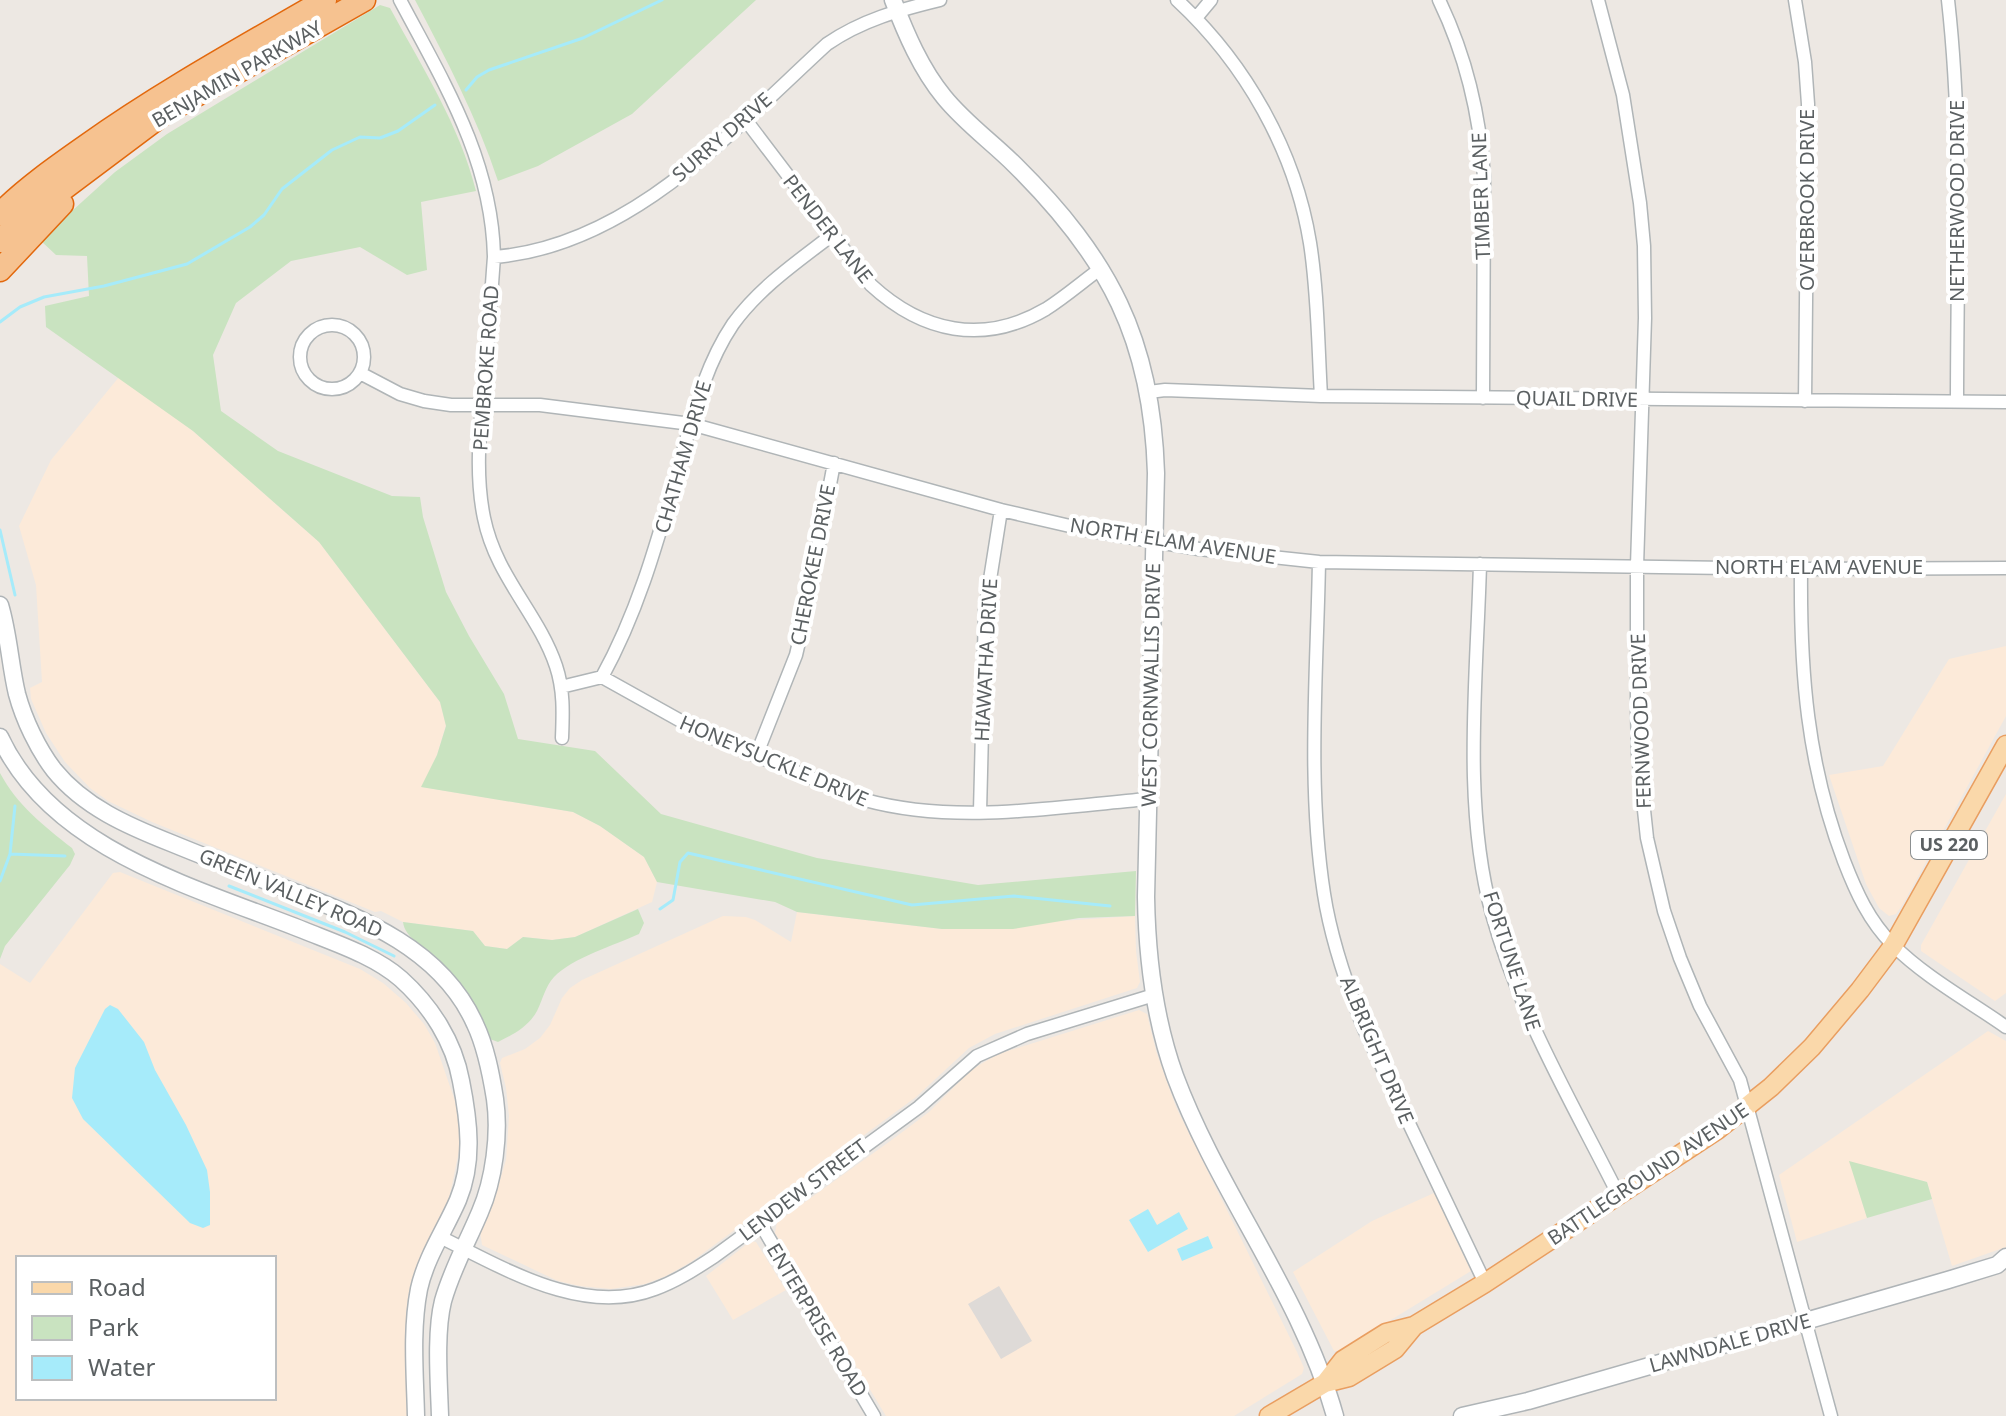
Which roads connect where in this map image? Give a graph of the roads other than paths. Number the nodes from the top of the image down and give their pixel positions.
1 (325, 0) edge
2 (364, 0) edge
3 (400, 0) edge
4 (940, 0) edge
5 (1177, 0) edge
6 (1211, 0) edge
7 (1439, 0) edge
8 (1598, 0) edge
9 (1795, 0) edge
10 (1948, 0) edge
11 (895, 5) edge
12 (1196, 18) junction
13 (745, 119) junction
14 (108, 156) junction
15 (7, 210) edge
16 (832, 235) junction
17 (0, 241) edge
18 (494, 257) junction
19 (1100, 269) junction
20 (0, 270) edge
21 (360, 373) junction
22 (1149, 392) junction
23 (1321, 396) junction
24 (1483, 398) junction
25 (1644, 399) junction
26 (1805, 401) junction
27 (1957, 402) junction
28 (2006, 402) edge
29 (482, 406) junction
30 (691, 424) junction
31 (834, 463) junction
32 (1001, 510) junction
33 (1154, 541) junction
34 (1319, 562) junction
35 (1480, 564) junction
36 (1637, 566) junction
37 (2006, 568) edge
38 (1801, 569) junction
39 (0, 605) edge
40 (602, 677) junction
41 (561, 687) junction
42 (0, 737) edge
43 (562, 738) dead end
44 (2006, 745) edge
45 (756, 756) junction
46 (1148, 799) junction
47 (980, 812) junction
48 (1893, 946) junction
49 (1154, 995) junction
50 (2006, 1027) edge
51 (1747, 1108) junction
52 (1619, 1196) junction
53 (760, 1223) junction
54 (440, 1237) junction
55 (462, 1248) junction
56 (2003, 1263) edge
57 (1485, 1283) junction
58 (1806, 1321) junction
59 (1325, 1383) junction
60 (1496, 1412) edge
61 (416, 1416) edge
62 (440, 1416) edge
63 (874, 1416) edge
64 (1269, 1416) edge
65 (1335, 1416) edge
66 (1462, 1416) edge
67 (1831, 1416) edge

1 - 15 highway, BENJAMIN PARKWAY
2 - 14 highway, BENJAMIN PARKWAY
3 - 18 street, PEMBROKE ROAD
4 - 11 street, SURRY DRIVE
5 - 12 street
6 - 12 street
7 - 24 street, TIMBER LANE
8 - 25 street, FERNWOOD DRIVE
9 - 26 street, OVERBROOK DRIVE
10 - 27 street, NETHERWOOD DRIVE
11 - 13 street, SURRY DRIVE
11 - 19 main road, WEST CORNWALLIS DRIVE
12 - 23 street
13 - 16 street, PENDER LANE
13 - 18 street, SURRY DRIVE
14 - 15 highway, BENJAMIN PARKWAY
14 - 20 highway
15 - 17 highway, BENJAMIN PARKWAY
16 - 19 street, PENDER LANE
16 - 30 street, CHATHAM DRIVE
18 - 29 street, PEMBROKE ROAD
19 - 22 main road, WEST CORNWALLIS DRIVE
21 - 21 street
21 - 29 street, NORTH ELAM AVENUE
22 - 23 street, QUAIL DRIVE
22 - 33 main road, WEST CORNWALLIS DRIVE
23 - 24 street, QUAIL DRIVE
24 - 25 street, QUAIL DRIVE
25 - 26 street, QUAIL DRIVE
25 - 36 street, FERNWOOD DRIVE
26 - 27 street, QUAIL DRIVE
27 - 28 street, QUAIL DRIVE
29 - 30 street, NORTH ELAM AVENUE
29 - 41 street, PEMBROKE ROAD
30 - 31 street, NORTH ELAM AVENUE
30 - 40 street, CHATHAM DRIVE
31 - 32 street, NORTH ELAM AVENUE
31 - 45 street, CHEROKEE DRIVE
32 - 33 street, NORTH ELAM AVENUE
32 - 47 street, HIAWATHA DRIVE
33 - 34 street, NORTH ELAM AVENUE
33 - 46 main road, WEST CORNWALLIS DRIVE
34 - 35 street, NORTH ELAM AVENUE
34 - 57 street, ALBRIGHT DRIVE
35 - 36 street, NORTH ELAM AVENUE
35 - 52 street, FORTUNE LANE
36 - 38 street, NORTH ELAM AVENUE
36 - 51 street, FERNWOOD DRIVE
37 - 38 street, NORTH ELAM AVENUE
38 - 48 street
39 - 55 main road, GREEN VALLEY ROAD
40 - 41 street
40 - 45 street, HONEYSUCKLE DRIVE
41 - 43 street, PEMBROKE ROAD
42 - 54 main road, GREEN VALLEY ROAD
44 - 48 main road, BATTLEGROUND AVENUE / US 220
45 - 47 street, HONEYSUCKLE DRIVE
46 - 47 street, HONEYSUCKLE DRIVE
46 - 49 main road, WEST CORNWALLIS DRIVE
48 - 50 street
48 - 51 main road, BATTLEGROUND AVENUE / US 220
49 - 53 street, LENDEW STREET
49 - 59 main road, WEST CORNWALLIS DRIVE
51 - 52 main road, BATTLEGROUND AVENUE / US 220
51 - 58 street, FERNWOOD DRIVE
52 - 57 main road, BATTLEGROUND AVENUE / US 220
53 - 55 street, LENDEW STREET
53 - 63 street, ENTERPRISE ROAD
54 - 55 street, LENDEW STREET
54 - 61 main road, GREEN VALLEY ROAD
55 - 62 main road, GREEN VALLEY ROAD
56 - 58 main road, LAWNDALE DRIVE
57 - 59 main road, BATTLEGROUND AVENUE / US 220
58 - 60 main road, LAWNDALE DRIVE
58 - 67 street, FERNWOOD DRIVE
59 - 64 main road, BATTLEGROUND AVENUE / US 220
59 - 65 main road, WEST CORNWALLIS DRIVE
60 - 66 main road, LAWNDALE DRIVE

